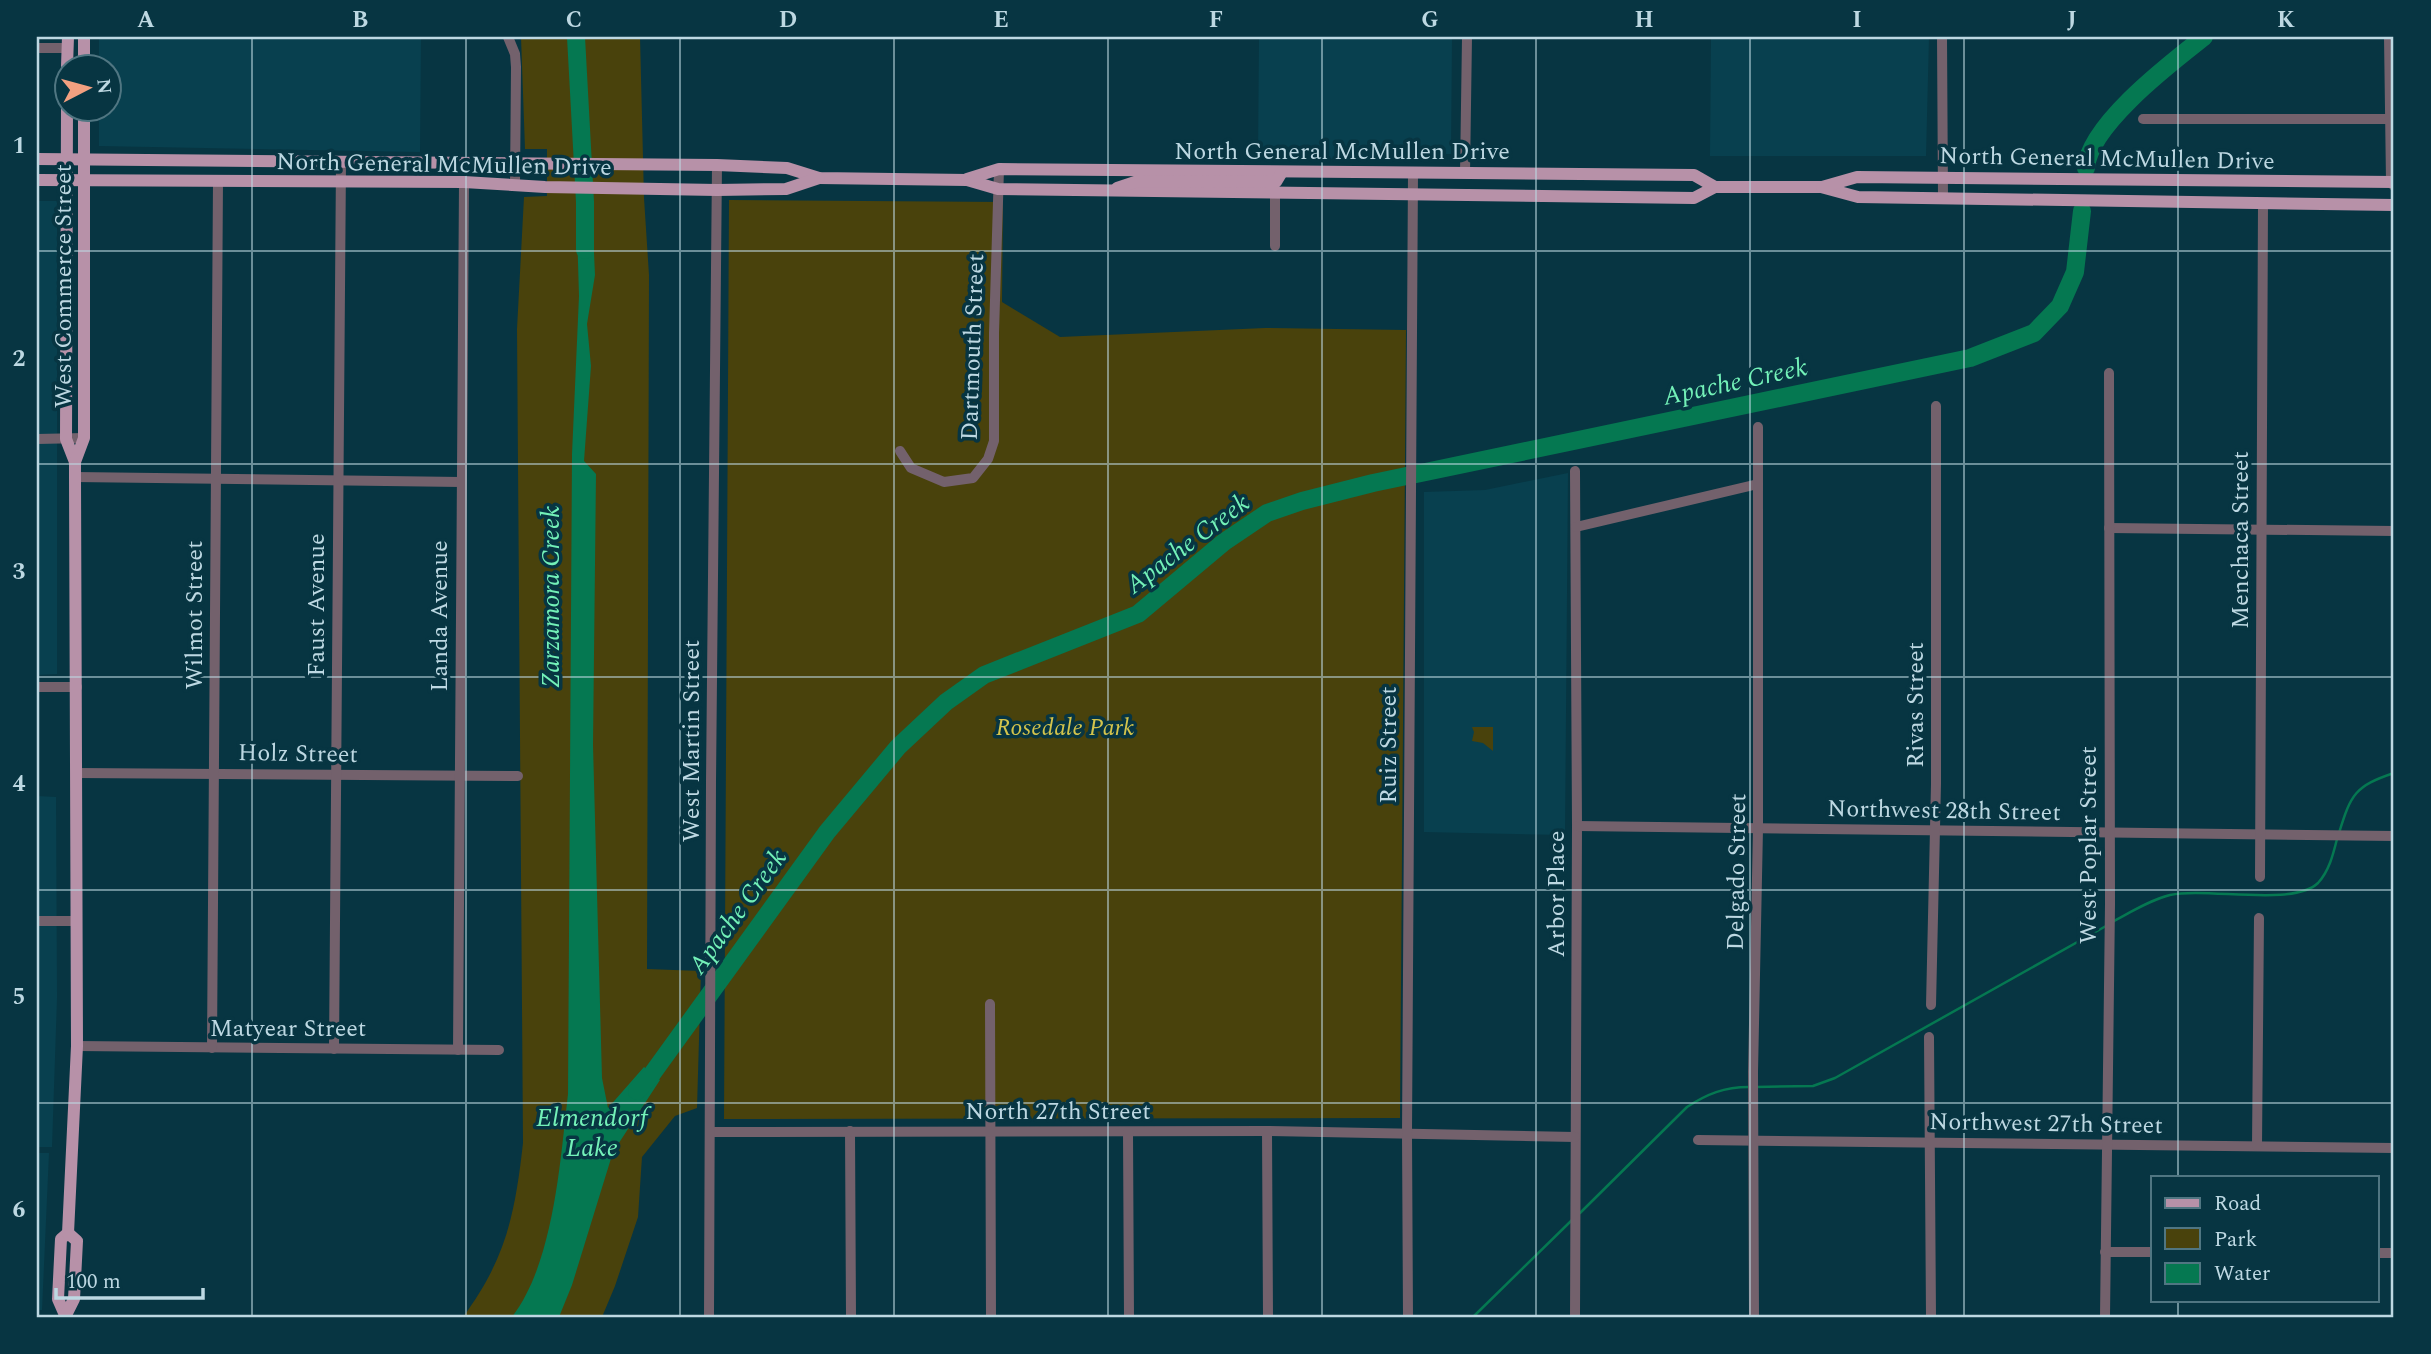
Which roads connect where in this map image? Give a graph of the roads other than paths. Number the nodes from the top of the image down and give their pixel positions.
1 (509, 37) edge
2 (1467, 37) edge
3 (1942, 37) edge
4 (2389, 37) edge
5 (68, 43) edge
6 (37, 48) edge
7 (2392, 119) edge
8 (2143, 120) dead end
9 (67, 122) edge
10 (84, 122) edge
11 (37, 159) edge
12 (67, 160) junction
13 (83, 160) junction
14 (341, 162) junction
15 (515, 162) junction
16 (717, 165) junction
17 (999, 169) junction
18 (1282, 172) junction
19 (1413, 173) junction
20 (1465, 173) junction
21 (1942, 177) junction
22 (819, 178) junction
23 (37, 180) edge
24 (67, 180) junction
25 (84, 180) junction
26 (967, 180) junction
27 (218, 181) junction
28 (341, 182) junction
29 (464, 182) junction
30 (515, 184) junction
31 (2393, 184) edge
32 (1715, 187) junction
33 (1821, 187) junction
34 (998, 189) junction
35 (717, 190) junction
36 (1107, 191) junction
37 (1275, 193) junction
38 (1412, 194) junction
39 (1943, 199) junction
40 (2263, 203) junction
41 (2394, 205) edge
42 (1275, 246) dead end
43 (2109, 373) dead end
44 (1936, 406) dead end
45 (1758, 427) dead end
46 (84, 438) junction
47 (37, 439) edge
48 (66, 439) junction
49 (900, 451) dead end
50 (75, 461) junction
51 (1575, 471) dead end
52 (75, 477) junction
53 (216, 479) junction
54 (337, 481) junction
55 (461, 482) junction
56 (1758, 484) junction
57 (1576, 527) junction
58 (2109, 528) junction
59 (2260, 529) junction
60 (2394, 531) edge
61 (37, 687) edge
62 (77, 687) junction
63 (77, 773) junction
64 (215, 773) junction
65 (335, 775) junction
66 (518, 776) dead end
67 (459, 777) junction
68 (1577, 826) junction
69 (1758, 829) junction
70 (1935, 832) junction
71 (2110, 833) junction
72 (2260, 835) junction
73 (2394, 836) edge
74 (2260, 877) dead end
75 (2259, 918) dead end
76 (37, 921) edge
77 (78, 921) junction
78 (990, 1004) dead end
79 (1931, 1005) dead end
80 (1929, 1037) dead end
81 (78, 1046) junction
82 (212, 1048) junction
83 (334, 1049) junction
84 (458, 1050) junction
85 (499, 1050) dead end
86 (1267, 1130) junction
87 (850, 1131) junction
88 (710, 1132) junction
89 (990, 1132) junction
90 (1128, 1132) junction
91 (1407, 1134) junction
92 (1575, 1137) junction
93 (1698, 1140) dead end
94 (1753, 1140) junction
95 (1929, 1143) junction
96 (2106, 1145) junction
97 (2257, 1146) junction
98 (2394, 1147) edge
99 (2105, 1252) junction
100 (2151, 1252) edge
101 (65, 1316) edge
102 (709, 1317) edge
103 (851, 1317) edge
104 (991, 1317) edge
105 (1129, 1317) edge
106 (1268, 1317) edge
107 (1408, 1317) edge
108 (1575, 1317) edge
109 (1754, 1317) edge
110 (1931, 1317) edge
111 (2105, 1317) edge

1 - 15 street
2 - 20 street
3 - 21 street
4 - 7 street
5 - 6 street
7 - 8 street
7 - 31 street
9 - 12 main road, West Commerce Street
10 - 13 main road, West Commerce Street
11 - 12 main road, North General McMullen Drive
12 - 13 main road, North General McMullen Drive
12 - 24 main road, West Commerce Street
13 - 14 main road, North General McMullen Drive
13 - 25 main road, West Commerce Street
14 - 15 main road, North General McMullen Drive
14 - 28 street, Faust Avenue
15 - 16 main road, North General McMullen Drive
15 - 30 street
16 - 22 main road, North General McMullen Drive
16 - 35 street, West Martin Street
17 - 18 main road, North General McMullen Drive
17 - 26 main road, North General McMullen Drive
17 - 34 street, Dartmouth Street
18 - 19 main road, North General McMullen Drive
18 - 36 main road
19 - 20 main road, North General McMullen Drive
19 - 38 street, Ruiz Street
20 - 32 main road, North General McMullen Drive
21 - 31 main road, North General McMullen Drive
21 - 33 main road, North General McMullen Drive
21 - 39 street
22 - 26 main road, North General McMullen Drive
22 - 35 main road, North General McMullen Drive
23 - 24 main road, North General McMullen Drive
24 - 25 main road, North General McMullen Drive
24 - 48 main road, West Commerce Street
25 - 27 main road, North General McMullen Drive
25 - 46 main road, West Commerce Street
26 - 34 main road, North General McMullen Drive
27 - 28 main road, North General McMullen Drive
27 - 53 street, Wilmot Street
28 - 29 main road, North General McMullen Drive
28 - 54 street, Faust Avenue
29 - 30 main road, North General McMullen Drive
29 - 55 street, Landa Avenue
30 - 35 main road, North General McMullen Drive
32 - 33 main road, North General McMullen Drive
32 - 38 main road, North General McMullen Drive
33 - 39 main road, North General McMullen Drive
34 - 36 main road, North General McMullen Drive
34 - 49 street, Dartmouth Street
35 - 88 street, West Martin Street
36 - 37 main road, North General McMullen Drive
37 - 38 main road, North General McMullen Drive
37 - 42 street
38 - 91 street, Ruiz Street
39 - 40 main road, North General McMullen Drive
40 - 41 main road, North General McMullen Drive
40 - 59 street, Menchaca Street
43 - 58 street, West Poplar Street
44 - 70 street, Rivas Street
45 - 56 street, Delgado Street
46 - 48 street
46 - 50 main road, West Commerce Street
47 - 48 street
48 - 50 main road, West Commerce Street
50 - 52 main road, West Commerce Street
51 - 57 street, Arbor Place
52 - 53 street
52 - 62 main road, West Commerce Street
53 - 54 street
53 - 64 street, Wilmot Street
54 - 55 street
54 - 65 street, Faust Avenue
55 - 67 street, Landa Avenue
56 - 57 street
56 - 69 street, Delgado Street
57 - 68 street, Arbor Place
58 - 59 street
58 - 71 street, West Poplar Street
59 - 60 street
59 - 72 street, Menchaca Street
61 - 62 street
62 - 63 main road, West Commerce Street
63 - 64 street, Holz Street
63 - 77 main road, West Commerce Street
64 - 65 street, Holz Street
64 - 82 street, Wilmot Street
65 - 67 street, Holz Street
65 - 83 street, Faust Avenue
66 - 67 street, Holz Street
67 - 84 street, Landa Avenue
68 - 69 street, Northwest 28th Street
68 - 92 street, Arbor Place
69 - 70 street, Northwest 28th Street
69 - 94 street, Delgado Street
70 - 71 street, Northwest 28th Street
70 - 79 street, Rivas Street
71 - 72 street, Northwest 28th Street
71 - 96 street, West Poplar Street
72 - 73 street, Northwest 28th Street
72 - 74 street, Menchaca Street
75 - 97 street
76 - 77 street
77 - 81 main road, West Commerce Street
78 - 89 street
80 - 95 street
81 - 82 street, Matyear Street
81 - 101 main road, West Commerce Street
82 - 83 street, Matyear Street
83 - 84 street, Matyear Street
84 - 85 street, Matyear Street
86 - 90 street, North 27th Street
86 - 91 street, North 27th Street
86 - 106 street
87 - 88 street, North 27th Street
87 - 89 street, North 27th Street
87 - 103 street
88 - 102 street, West Martin Street
89 - 90 street, North 27th Street
89 - 104 street
90 - 105 street
91 - 92 street
91 - 107 street, Ruiz Street
92 - 108 street, Arbor Place
93 - 94 street, Northwest 27th Street
94 - 95 street, Northwest 27th Street
94 - 109 street, Delgado Street
95 - 96 street, Northwest 27th Street
95 - 110 street
96 - 97 street, Northwest 27th Street
96 - 99 street, West Poplar Street
97 - 98 street, Northwest 27th Street
99 - 100 street
99 - 111 street, West Poplar Street

